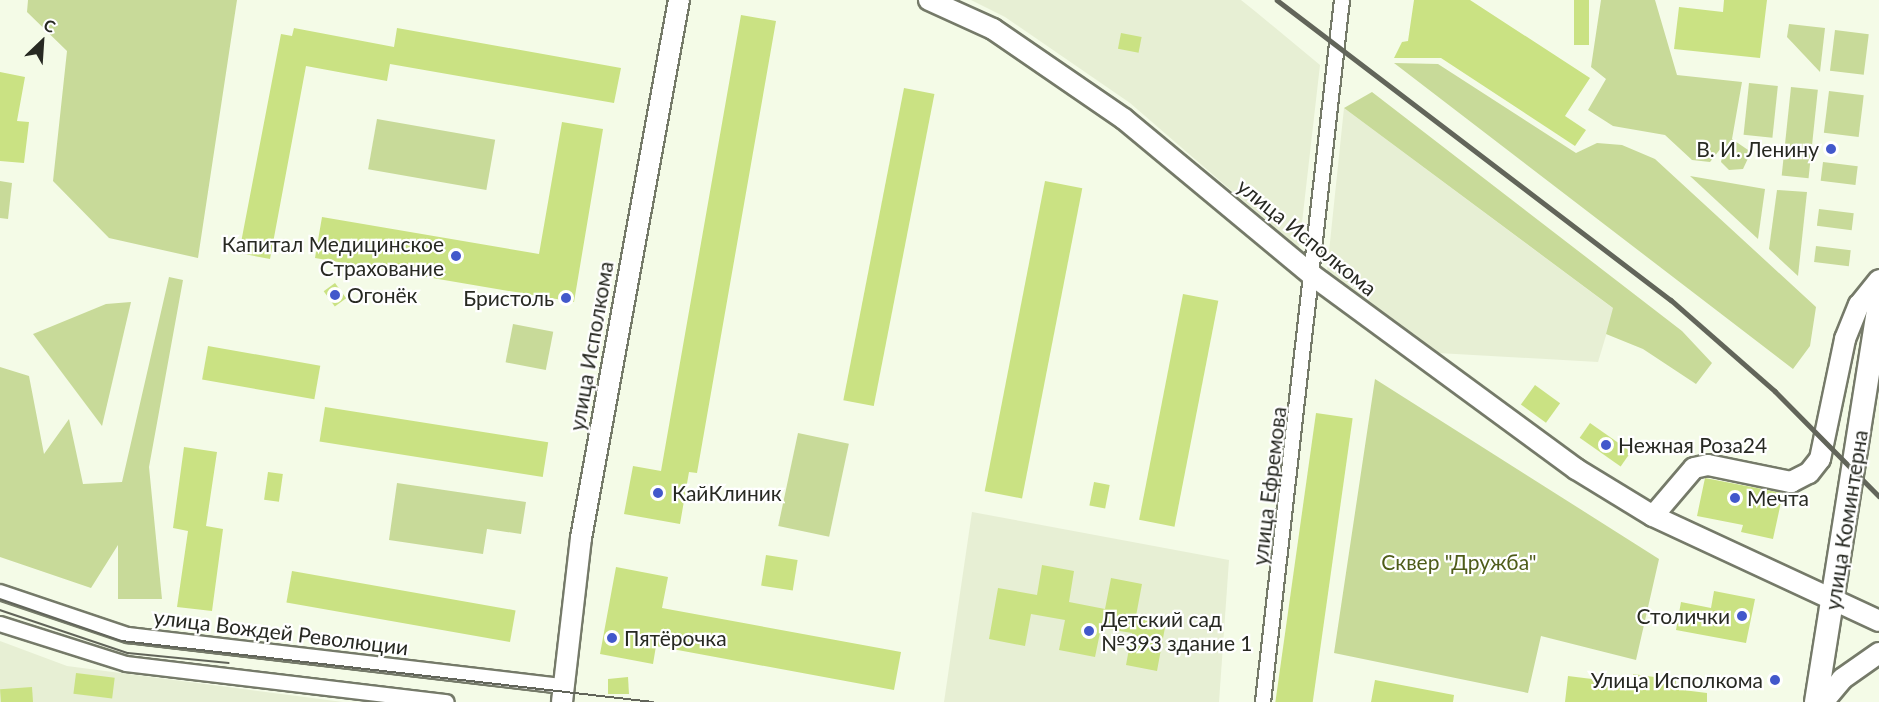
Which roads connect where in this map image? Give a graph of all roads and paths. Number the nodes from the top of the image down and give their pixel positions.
1 (679, 0) edge
2 (929, 0) edge
3 (1342, 0) edge
4 (1312, 275) junction
5 (1879, 280) edge
6 (1879, 302) edge
7 (1874, 370) edge
8 (1653, 516) junction
9 (0, 592) edge
10 (1834, 596) junction
11 (1879, 621) edge
12 (0, 624) edge
13 (1879, 652) edge
14 (563, 694) edge
15 (447, 702) edge
16 (1263, 702) edge
17 (1816, 702) edge
18 (1823, 702) edge

1 - 14 street, улица Исполкома
2 - 4 street, улица Исполкома
3 - 4 street, улица Ефремова
4 - 8 street, улица Исполкома
4 - 16 street, улица Ефремова
5 - 8 street
6 - 7 main road, улица Коминтерна
7 - 10 main road, улица Коминтерна
8 - 10 street, улица Исполкома
9 - 14 street, улица Вождей Революции
10 - 11 street, улица Исполкома
10 - 17 main road, улица Коминтерна
12 - 15 street
13 - 18 street

